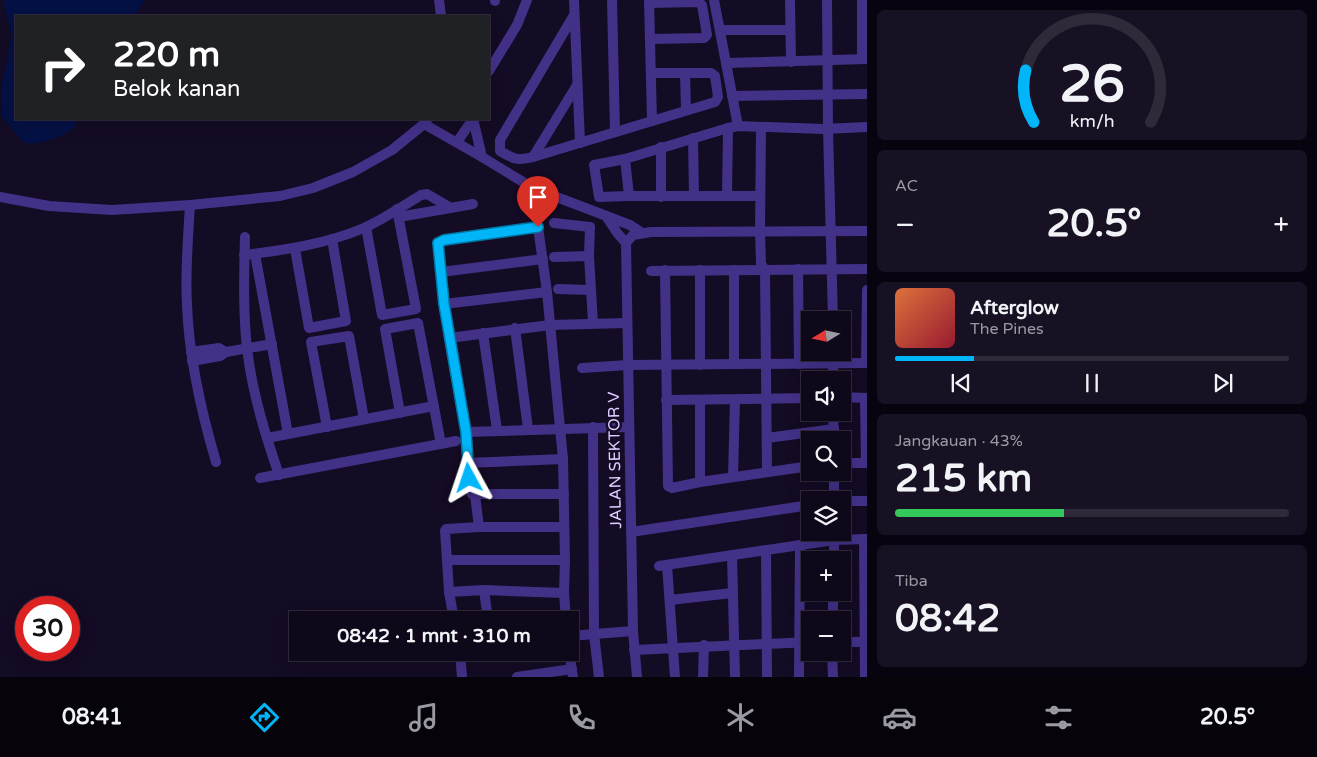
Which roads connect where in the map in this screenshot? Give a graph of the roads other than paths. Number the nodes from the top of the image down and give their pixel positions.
1 (439, 0) edge
2 (527, 0) edge
3 (574, 0) edge
4 (612, 0) edge
5 (714, 0) edge
6 (790, 0) edge
7 (827, 0) edge
8 (862, 0) edge
9 (649, 2) edge
10 (441, 15) edge
11 (574, 15) junction
12 (720, 30) junction
13 (790, 30) junction
14 (650, 39) junction
15 (827, 59) junction
16 (864, 59) edge
17 (726, 62) junction
18 (791, 62) junction
19 (490, 69) edge
20 (651, 73) junction
21 (685, 73) junction
22 (577, 84) junction
23 (867, 94) edge
24 (828, 95) junction
25 (732, 96) junction
26 (686, 110) junction
27 (472, 120) edge
28 (473, 120) edge
29 (426, 121) edge
30 (652, 121) junction
31 (733, 127) junction
32 (761, 127) junction
33 (867, 127) edge
34 (828, 128) junction
35 (615, 132) junction
36 (694, 138) junction
37 (457, 142) junction
38 (580, 142) junction
39 (661, 147) junction
40 (482, 157) junction
41 (533, 157) junction
42 (625, 159) junction
43 (726, 195) junction
44 (629, 196) junction
45 (661, 196) junction
46 (694, 196) junction
47 (760, 196) junction
48 (0, 197) edge
49 (473, 204) dead end
50 (190, 205) junction
51 (451, 208) junction
52 (398, 213) junction
53 (606, 216) junction
54 (554, 223) dead end
55 (366, 227) junction
56 (831, 231) junction
57 (867, 231) edge
58 (760, 232) junction
59 (642, 233) junction
60 (244, 237) dead end
61 (332, 239) junction
62 (626, 243) junction
63 (294, 249) junction
64 (255, 254) junction
65 (244, 255) junction
66 (590, 256) junction
67 (554, 257) dead end
68 (543, 259) junction
69 (798, 269) junction
70 (832, 269) junction
71 (867, 269) edge
72 (666, 270) junction
73 (700, 270) junction
74 (734, 270) junction
75 (764, 270) junction
76 (651, 271) dead end
77 (441, 272) junction
78 (558, 289) dead end
79 (591, 290) junction
80 (867, 290) edge
81 (547, 292) junction
82 (444, 304) junction
83 (832, 311) edge
84 (593, 323) junction
85 (628, 323) junction
86 (550, 325) junction
87 (515, 328) junction
88 (484, 333) junction
89 (450, 338) junction
90 (272, 344) junction
91 (247, 349) junction
92 (191, 356) junction
93 (866, 363) edge
94 (734, 364) junction
95 (766, 364) junction
96 (799, 364) junction
97 (833, 364) junction
98 (628, 365) junction
99 (666, 365) junction
100 (700, 365) junction
101 (582, 368) dead end
102 (833, 371) edge
103 (851, 397) edge
104 (801, 398) edge
105 (866, 398) edge
106 (767, 399) junction
107 (666, 400) junction
108 (700, 400) junction
109 (735, 400) junction
110 (434, 406) junction
111 (400, 413) junction
112 (364, 419) junction
113 (834, 421) edge
114 (327, 427) junction
115 (593, 427) junction
116 (629, 427) junction
117 (565, 428) junction
118 (528, 429) junction
119 (834, 429) joint
120 (497, 430) junction
121 (867, 431) edge
122 (466, 432) junction
123 (288, 434) junction
124 (267, 438) junction
125 (767, 438) junction
126 (456, 441) dead end
127 (441, 444) junction
128 (563, 459) junction
129 (216, 462) dead end
130 (468, 463) junction
131 (851, 463) edge
132 (867, 463) edge
133 (801, 467) edge
134 (767, 472) junction
135 (279, 475) junction
136 (734, 477) junction
137 (260, 478) dead end
138 (700, 482) junction
139 (564, 494) junction
140 (475, 495) junction
141 (851, 501) edge
142 (867, 501) edge
143 (801, 506) edge
144 (479, 527) junction
145 (564, 527) junction
146 (631, 532) junction
147 (851, 538) edge
148 (865, 539) edge
149 (815, 541) edge
150 (800, 545) junction
151 (766, 550) junction
152 (732, 555) junction
153 (447, 560) junction
154 (565, 560) junction
155 (865, 570) edge
156 (484, 590) junction
157 (449, 592) junction
158 (564, 593) junction
159 (732, 593) junction
160 (670, 600) junction
161 (452, 611) edge
162 (487, 611) edge
163 (565, 611) edge
164 (633, 631) junction
165 (594, 634) junction
166 (579, 635) edge
167 (851, 642) edge
168 (866, 642) edge
169 (799, 643) junction
170 (767, 644) junction
171 (704, 645) junction
172 (735, 645) junction
173 (673, 648) junction
174 (634, 650) junction
175 (461, 661) edge
176 (832, 661) edge
177 (572, 673) edge
178 (865, 676) edge
179 (462, 677) edge
180 (517, 677) edge
181 (599, 677) edge
182 (637, 677) edge
183 (675, 677) edge
184 (703, 677) edge
185 (736, 677) edge
186 (767, 677) edge
187 (799, 677) edge
188 (833, 677) edge

1 - 10 street
2 - 19 street
3 - 11 street
4 - 35 street
5 - 12 street
6 - 13 street
7 - 15 street
8 - 16 street
9 - 14 street
9 - 14 street
11 - 22 street
11 - 41 street
12 - 13 street
12 - 17 street
13 - 18 street
14 - 20 street
15 - 16 street
15 - 18 street
15 - 24 street
17 - 18 street
17 - 25 street
20 - 21 street
20 - 30 street
21 - 26 street
21 - 26 street
22 - 38 street
22 - 41 street
23 - 24 street
24 - 25 street
24 - 34 street
25 - 31 street
26 - 30 street
27 - 37 street
28 - 40 street
29 - 37 street
29 - 50 street
30 - 35 street
31 - 32 street
31 - 36 street
31 - 43 street
32 - 34 street
32 - 47 street
33 - 34 street
34 - 56 street
35 - 38 street
36 - 39 street
36 - 46 street
37 - 40 street
38 - 41 street
39 - 42 street
39 - 45 street
40 - 53 street
42 - 44 street
42 - 44 street
43 - 46 street
43 - 47 street
44 - 45 street
45 - 46 street
47 - 58 street
48 - 50 street
49 - 51 street
50 - 92 street
51 - 52 street
51 - 52 street
52 - 55 street
52 - 55 street
53 - 59 street
53 - 62 street
54 - 66 street
55 - 61 street
56 - 57 street
56 - 58 street
56 - 70 street
58 - 59 street
58 - 75 street
59 - 62 street
60 - 65 street
61 - 63 street
61 - 63 street
62 - 85 street, JALAN SEKTOR V
63 - 64 street
64 - 65 street
64 - 90 street
65 - 91 street
66 - 67 street
66 - 79 street
68 - 77 street
68 - 77 street
68 - 81 street
69 - 70 street
69 - 75 street
69 - 96 street
70 - 71 street
70 - 83 street
72 - 73 street
72 - 76 street
72 - 99 street
73 - 74 street
73 - 100 street
74 - 75 street
74 - 94 street
75 - 95 street
77 - 82 street
78 - 79 street
79 - 84 street
80 - 93 street
81 - 82 street
81 - 86 street
82 - 89 street
84 - 85 street
84 - 86 street
85 - 98 street, JALAN SEKTOR V
86 - 87 street
86 - 117 street
87 - 88 street
87 - 118 street
88 - 89 street
88 - 120 street
89 - 122 street
90 - 91 street
90 - 123 street
91 - 92 street
91 - 124 street
92 - 129 street
93 - 97 street
94 - 95 street
94 - 100 street
95 - 96 street
95 - 106 street
96 - 97 street
97 - 102 street
98 - 99 street
98 - 101 street
98 - 116 street, JALAN SEKTOR V
99 - 100 street
99 - 107 street
103 - 105 street
104 - 106 street
105 - 121 street
106 - 109 street
106 - 125 street
107 - 108 street
107 - 138 street
108 - 109 street
108 - 138 street
109 - 136 street
110 - 111 street
110 - 111 street
110 - 127 street
111 - 112 street
112 - 114 street
112 - 114 street
113 - 119 street
114 - 123 street
115 - 116 street
115 - 117 street
115 - 165 street
116 - 146 street, JALAN SEKTOR V
117 - 118 street
117 - 128 street
118 - 120 street
119 - 125 street
120 - 122 street
121 - 132 street
122 - 130 street
123 - 124 street
124 - 135 street
125 - 134 street
126 - 127 street
127 - 135 street
128 - 130 street
128 - 139 street
130 - 140 street
131 - 132 street
133 - 134 street
134 - 136 street
135 - 137 street
136 - 138 street
139 - 140 street
139 - 145 street
140 - 144 street
141 - 142 street
143 - 146 street
144 - 145 street
144 - 153 street
145 - 154 street
146 - 164 street, JALAN SEKTOR V
147 - 148 street
148 - 155 street
149 - 150 street
150 - 151 street
150 - 169 street
151 - 152 street
151 - 170 street
152 - 159 street
152 - 160 street
153 - 154 street
153 - 157 street
154 - 158 street
155 - 168 street
156 - 157 street
156 - 158 street
156 - 162 street
157 - 161 street
158 - 163 street
159 - 160 street
159 - 172 street
160 - 173 street
164 - 165 street
164 - 174 street, JALAN SEKTOR V
165 - 166 street
165 - 181 street
167 - 168 street
168 - 178 street
169 - 170 street
169 - 187 street
170 - 172 street
170 - 186 street
171 - 172 street
171 - 173 street
171 - 184 street
172 - 185 street
173 - 174 street
173 - 183 street
174 - 182 street, JALAN SEKTOR V
175 - 179 street
176 - 188 street
177 - 180 street

